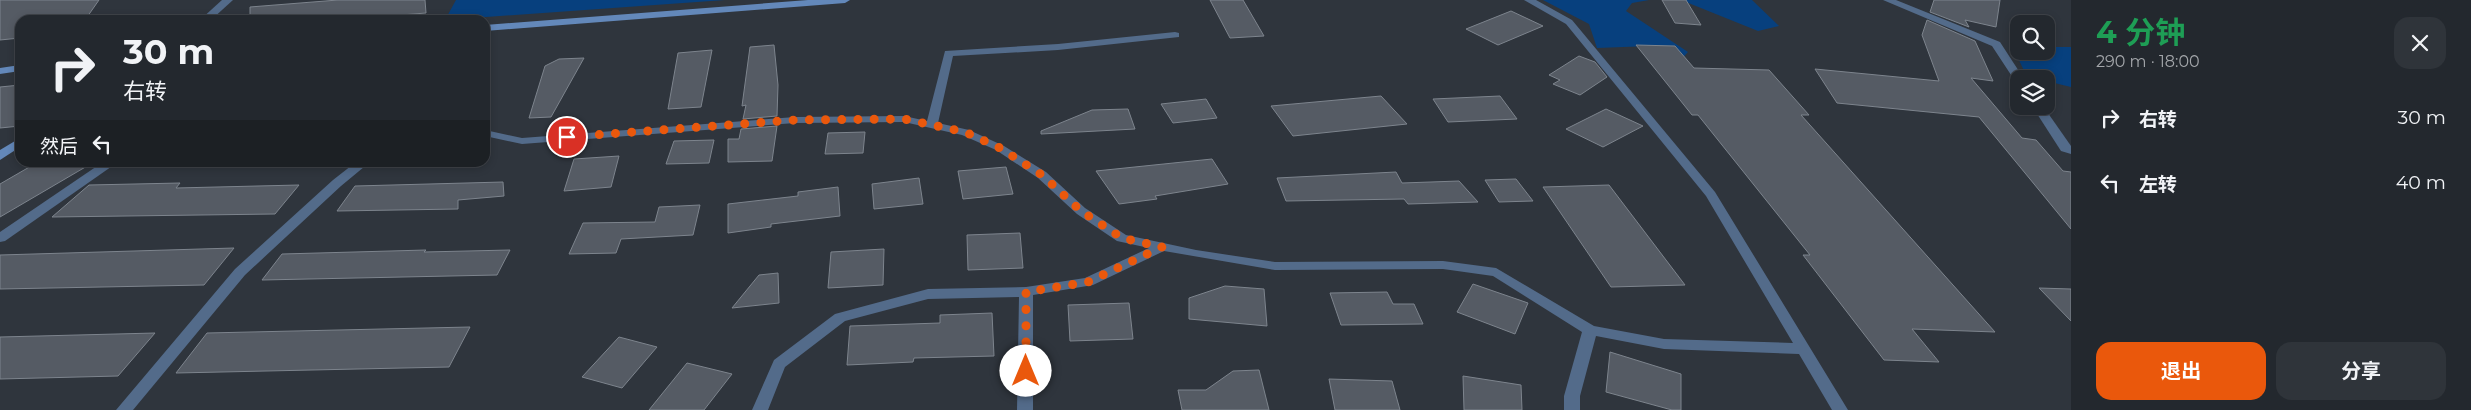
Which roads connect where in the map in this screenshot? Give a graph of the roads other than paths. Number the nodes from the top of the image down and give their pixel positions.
1 (228, 0) edge
2 (845, 0) edge
3 (1529, 0) edge
4 (1888, 0) edge
5 (211, 15) edge
6 (490, 28) edge
7 (1174, 35) dead end
8 (15, 69) edge
9 (2013, 70) edge
10 (0, 71) edge
11 (2043, 115) edge
12 (932, 125) junction
13 (490, 134) edge
14 (15, 145) edge
15 (2071, 150) edge
16 (0, 156) edge
17 (105, 167) edge
18 (357, 167) edge
19 (0, 238) edge
20 (1162, 247) junction
21 (1026, 292) junction
22 (1590, 330) junction
23 (1804, 349) junction
24 (124, 410) edge
25 (760, 410) edge
26 (1026, 410) edge
27 (1572, 410) edge
28 (1840, 410) edge

1 - 5 street
2 - 6 main road
3 - 23 street
4 - 9 street
7 - 12 street
8 - 10 main road
11 - 15 street
12 - 13 street
12 - 20 street
14 - 16 main road
17 - 19 street
18 - 24 street
20 - 21 street
20 - 22 street
21 - 25 street
21 - 26 street
22 - 23 street
22 - 27 street
23 - 28 street

